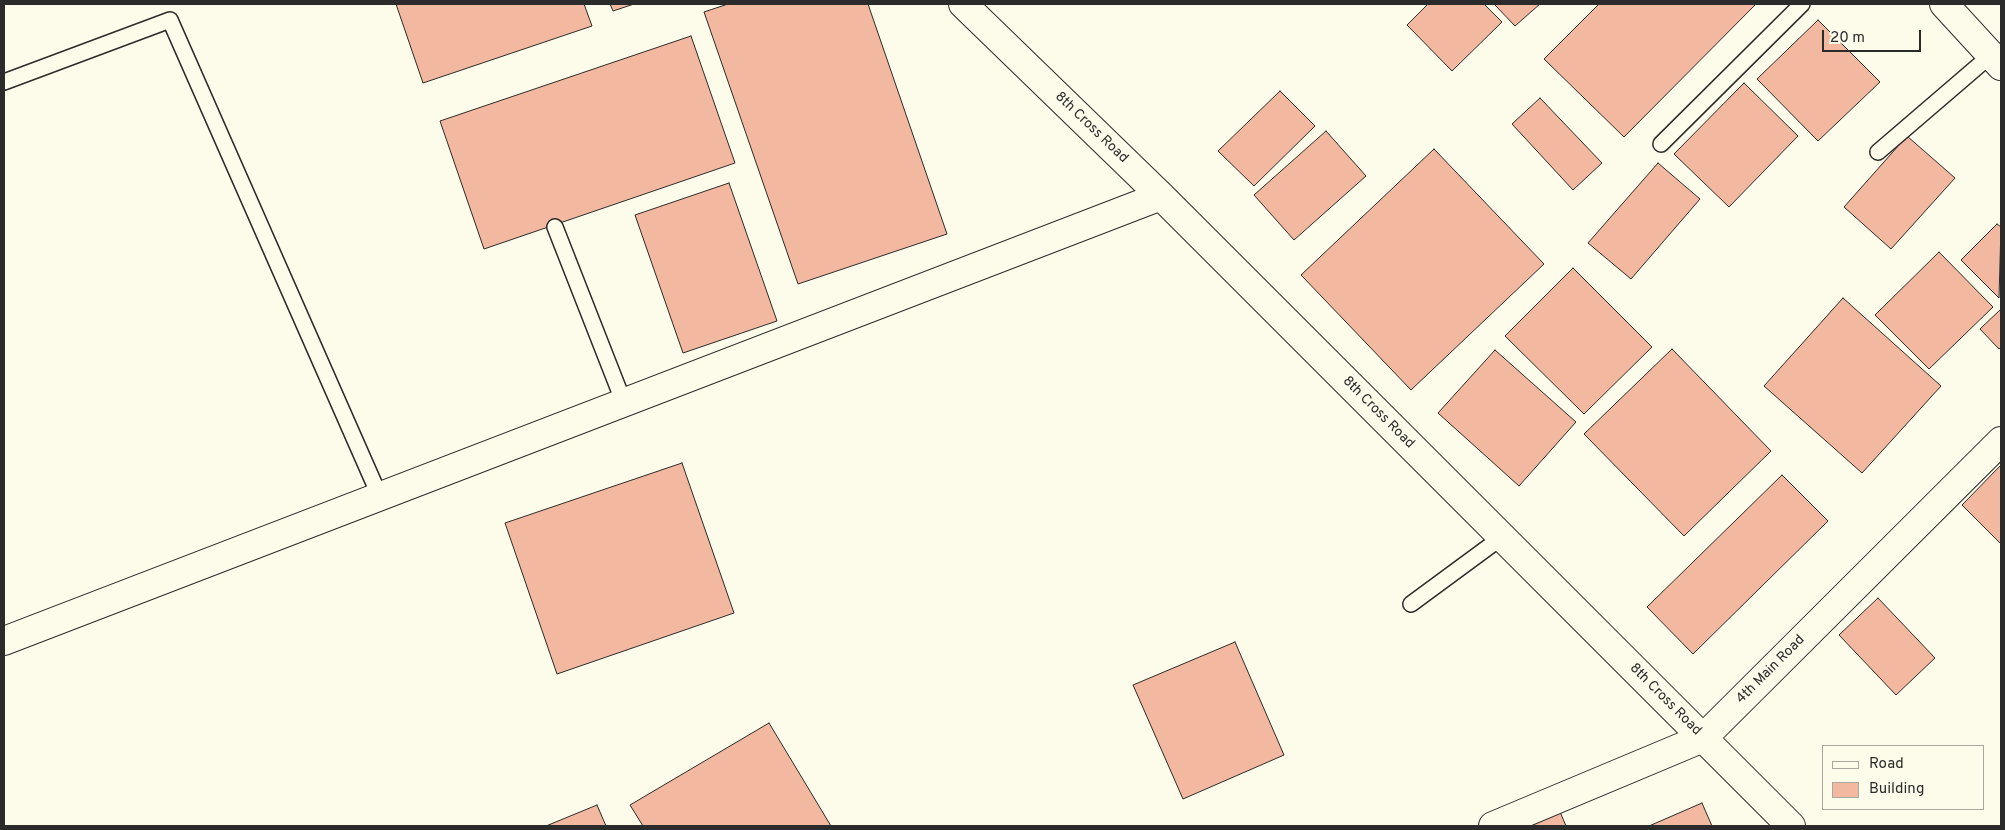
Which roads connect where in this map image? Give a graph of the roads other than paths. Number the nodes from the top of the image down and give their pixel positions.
1 (963, 4) edge
2 (1802, 4) edge
3 (1944, 4) edge
4 (1996, 61) edge
5 (4, 82) edge
6 (1661, 144) dead end
7 (1878, 152) dead end
8 (1162, 196) junction
9 (555, 227) dead end
10 (624, 403) junction
11 (2001, 441) edge
12 (380, 497) junction
13 (1502, 537) junction
14 (1411, 604) dead end
15 (4, 641) edge
16 (1703, 738) junction
17 (1492, 826) edge
18 (1791, 826) edge

1 - 8 street, 8th Cross Road
2 - 6 lane
3 - 4 street
4 - 7 lane
5 - 12 lane
8 - 10 street
8 - 13 street, 8th Cross Road
9 - 10 lane
10 - 12 street
11 - 16 street, 4th Main Road
12 - 15 street
13 - 14 lane
13 - 16 street, 8th Cross Road
16 - 17 street, 4th Main Road
16 - 18 street, 8th Cross Road

